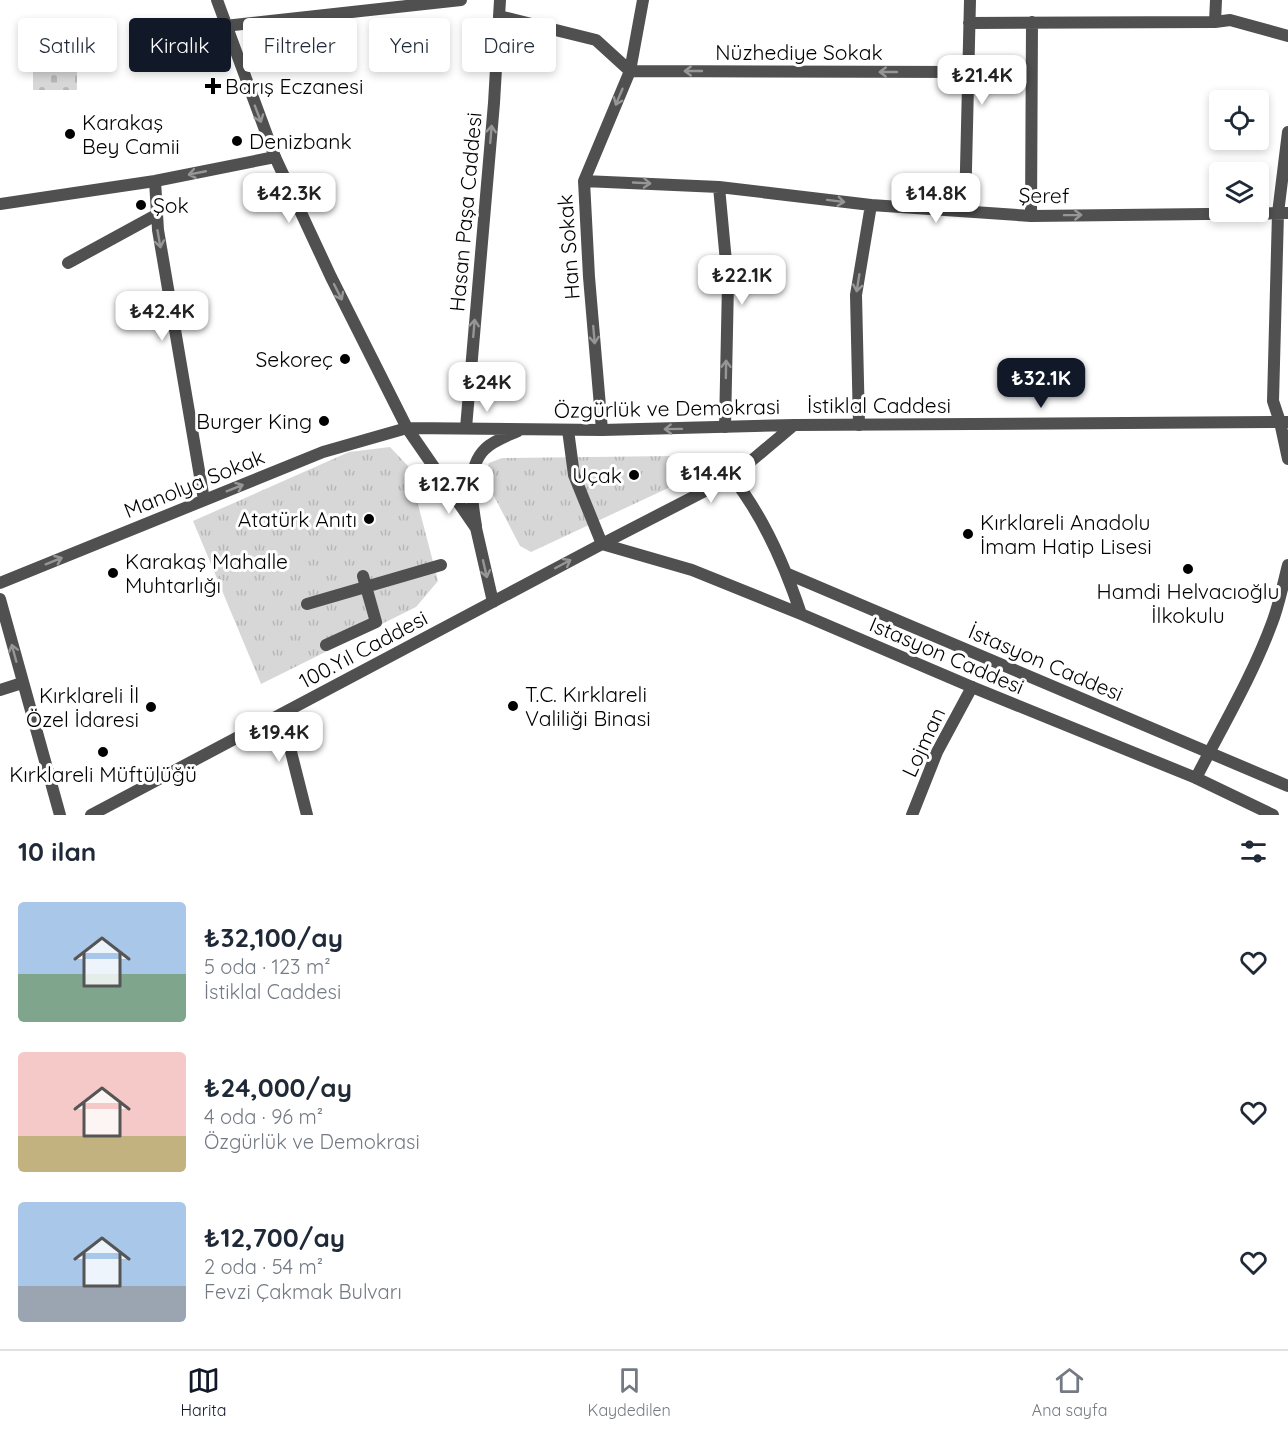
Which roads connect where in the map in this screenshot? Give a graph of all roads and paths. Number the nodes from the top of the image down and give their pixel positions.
1 (217, 0) edge
2 (461, 0) edge
3 (500, 0) edge
4 (643, 0) edge
5 (970, 0) edge
6 (1216, 0) edge
7 (499, 16) junction
8 (223, 18) edge
9 (1032, 22) junction
10 (1215, 22) junction
11 (969, 23) junction
12 (231, 25) edge
13 (1288, 36) edge
14 (231, 42) edge
15 (630, 70) junction
16 (968, 72) junction
17 (1288, 132) edge
18 (274, 157) junction
19 (155, 181) junction
20 (584, 181) junction
21 (718, 187) junction
22 (0, 204) edge
23 (871, 205) junction
24 (965, 211) junction
25 (1283, 213) edge
26 (156, 215) junction
27 (1031, 216) junction
28 (68, 262) dead end
29 (1284, 422) edge
30 (794, 425) junction
31 (859, 425) junction
32 (725, 427) junction
33 (407, 428) junction
34 (466, 428) junction
35 (521, 429) junction
36 (568, 430) junction
37 (602, 430) junction
38 (1288, 459) edge
39 (732, 477) junction
40 (204, 500) junction
41 (476, 528) junction
42 (602, 544) junction
43 (441, 565) dead end
44 (1288, 565) edge
45 (788, 574) junction
46 (365, 582) junction
47 (0, 583) edge
48 (0, 599) edge
49 (493, 602) junction
50 (307, 604) dead end
51 (801, 614) junction
52 (326, 645) dead end
53 (22, 683) junction
54 (972, 687) junction
55 (0, 690) edge
56 (290, 710) junction
57 (1209, 752) junction
58 (1196, 778) junction
59 (1288, 786) edge
60 (59, 812) edge
61 (91, 815) edge
62 (307, 815) edge
63 (912, 815) edge
64 (1273, 815) edge

1 - 8 street
2 - 12 street
3 - 7 street, Hasan Paşa Caddesi
4 - 15 street, Han Sokak
5 - 11 street
6 - 10 street
7 - 15 street
34 -> 7 street, Hasan Paşa Caddesi
9 - 10 street
9 - 11 street
9 - 27 street
10 - 13 street
11 - 16 street
14 -> 18 street
16 -> 15 street, Nüzhediye Sokak
15 -> 20 street, Han Sokak
16 - 24 street
17 - 25 street
18 -> 19 street
18 -> 33 street
19 - 22 street
19 - 26 street
20 -> 21 street, Şeref
20 -> 37 street, Han Sokak
21 -> 23 street, Şeref
32 -> 21 street
23 - 24 street, Şeref
23 -> 31 street
24 - 27 street, Şeref
27 -> 25 street, Şeref
25 - 29 street
26 - 28 street
26 -> 40 street
29 - 31 street, İstiklal Caddesi
29 - 38 street
30 - 31 street, İstiklal Caddesi
30 - 32 street, Özgürlük ve Demokrasi
30 - 39 street, Özgürlük ve Demokrasi
32 -> 37 street, Özgürlük ve Demokrasi
33 - 34 street, Özgürlük ve Demokrasi
40 -> 33 street, Manolya Sokak
33 - 41 street
34 - 35 street, Özgürlük ve Demokrasi
35 - 36 street, Özgürlük ve Demokrasi
35 - 41 street
36 - 37 street, Özgürlük ve Demokrasi
36 - 42 street
39 - 42 street, Özgürlük ve Demokrasi
39 - 45 street
47 -> 40 street, Manolya Sokak
41 -> 49 street
49 -> 42 street, Özgürlük ve Demokrasi
42 - 51 street, Istasyon Caddesi
43 - 46 street
44 - 57 street
45 - 51 street
45 - 57 street, İstasyon Caddesi
46 - 50 street
46 - 52 street
53 -> 48 street
49 - 56 street, 100.Yıl Caddesi
51 - 54 street, Istasyon Caddesi
53 - 55 street
53 - 60 street
54 - 58 street, Istasyon Caddesi
54 - 63 street, Lojman
56 - 61 street, 100.Yıl Caddesi
56 - 62 street
57 - 58 street
57 - 59 street, İstasyon Caddesi
58 - 64 street, Istasyon Caddesi

